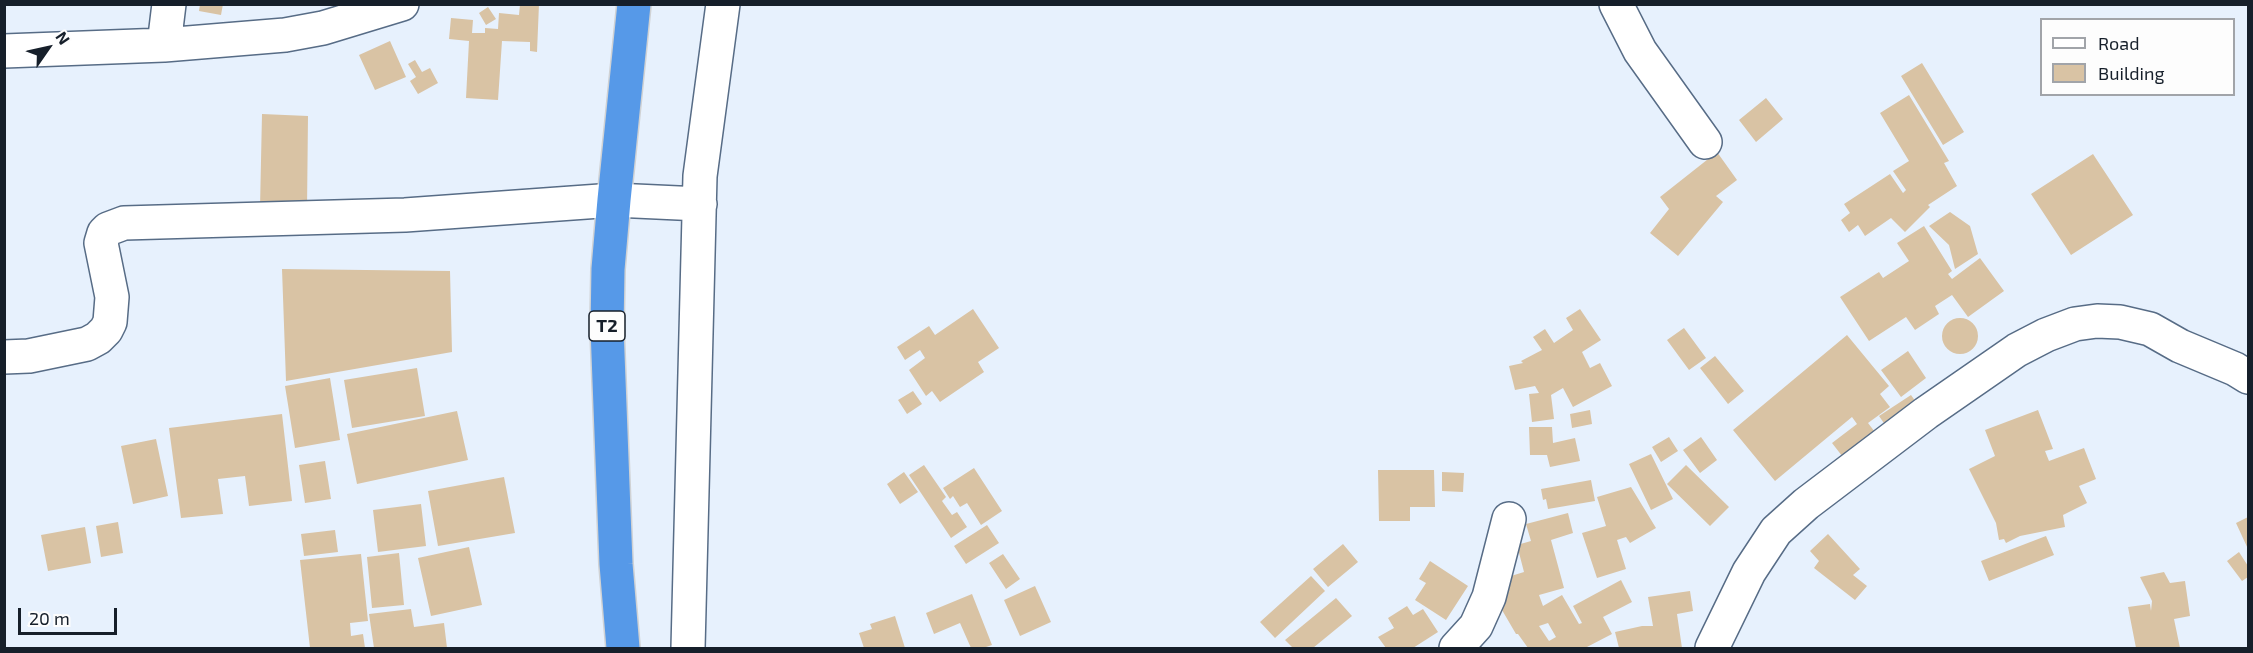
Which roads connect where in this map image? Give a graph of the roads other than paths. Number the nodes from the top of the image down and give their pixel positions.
1 (169, 4) edge
2 (402, 4) edge
3 (634, 4) edge
4 (723, 4) edge
5 (1616, 4) edge
6 (164, 45) junction
7 (4, 51) edge
8 (1705, 142) dead end
9 (614, 200) junction
10 (700, 204) junction
11 (4, 357) edge
12 (2248, 378) edge
13 (1509, 519) dead end
14 (623, 648) edge
15 (688, 648) edge
16 (1456, 648) edge
17 (1712, 648) edge

1 - 6 street
2 - 6 street
3 - 9 highway, T2
4 - 10 street
5 - 8 street
6 - 7 street
9 - 10 street
9 - 11 street
9 - 14 highway, T2
10 - 15 street
12 - 17 street
13 - 16 street

